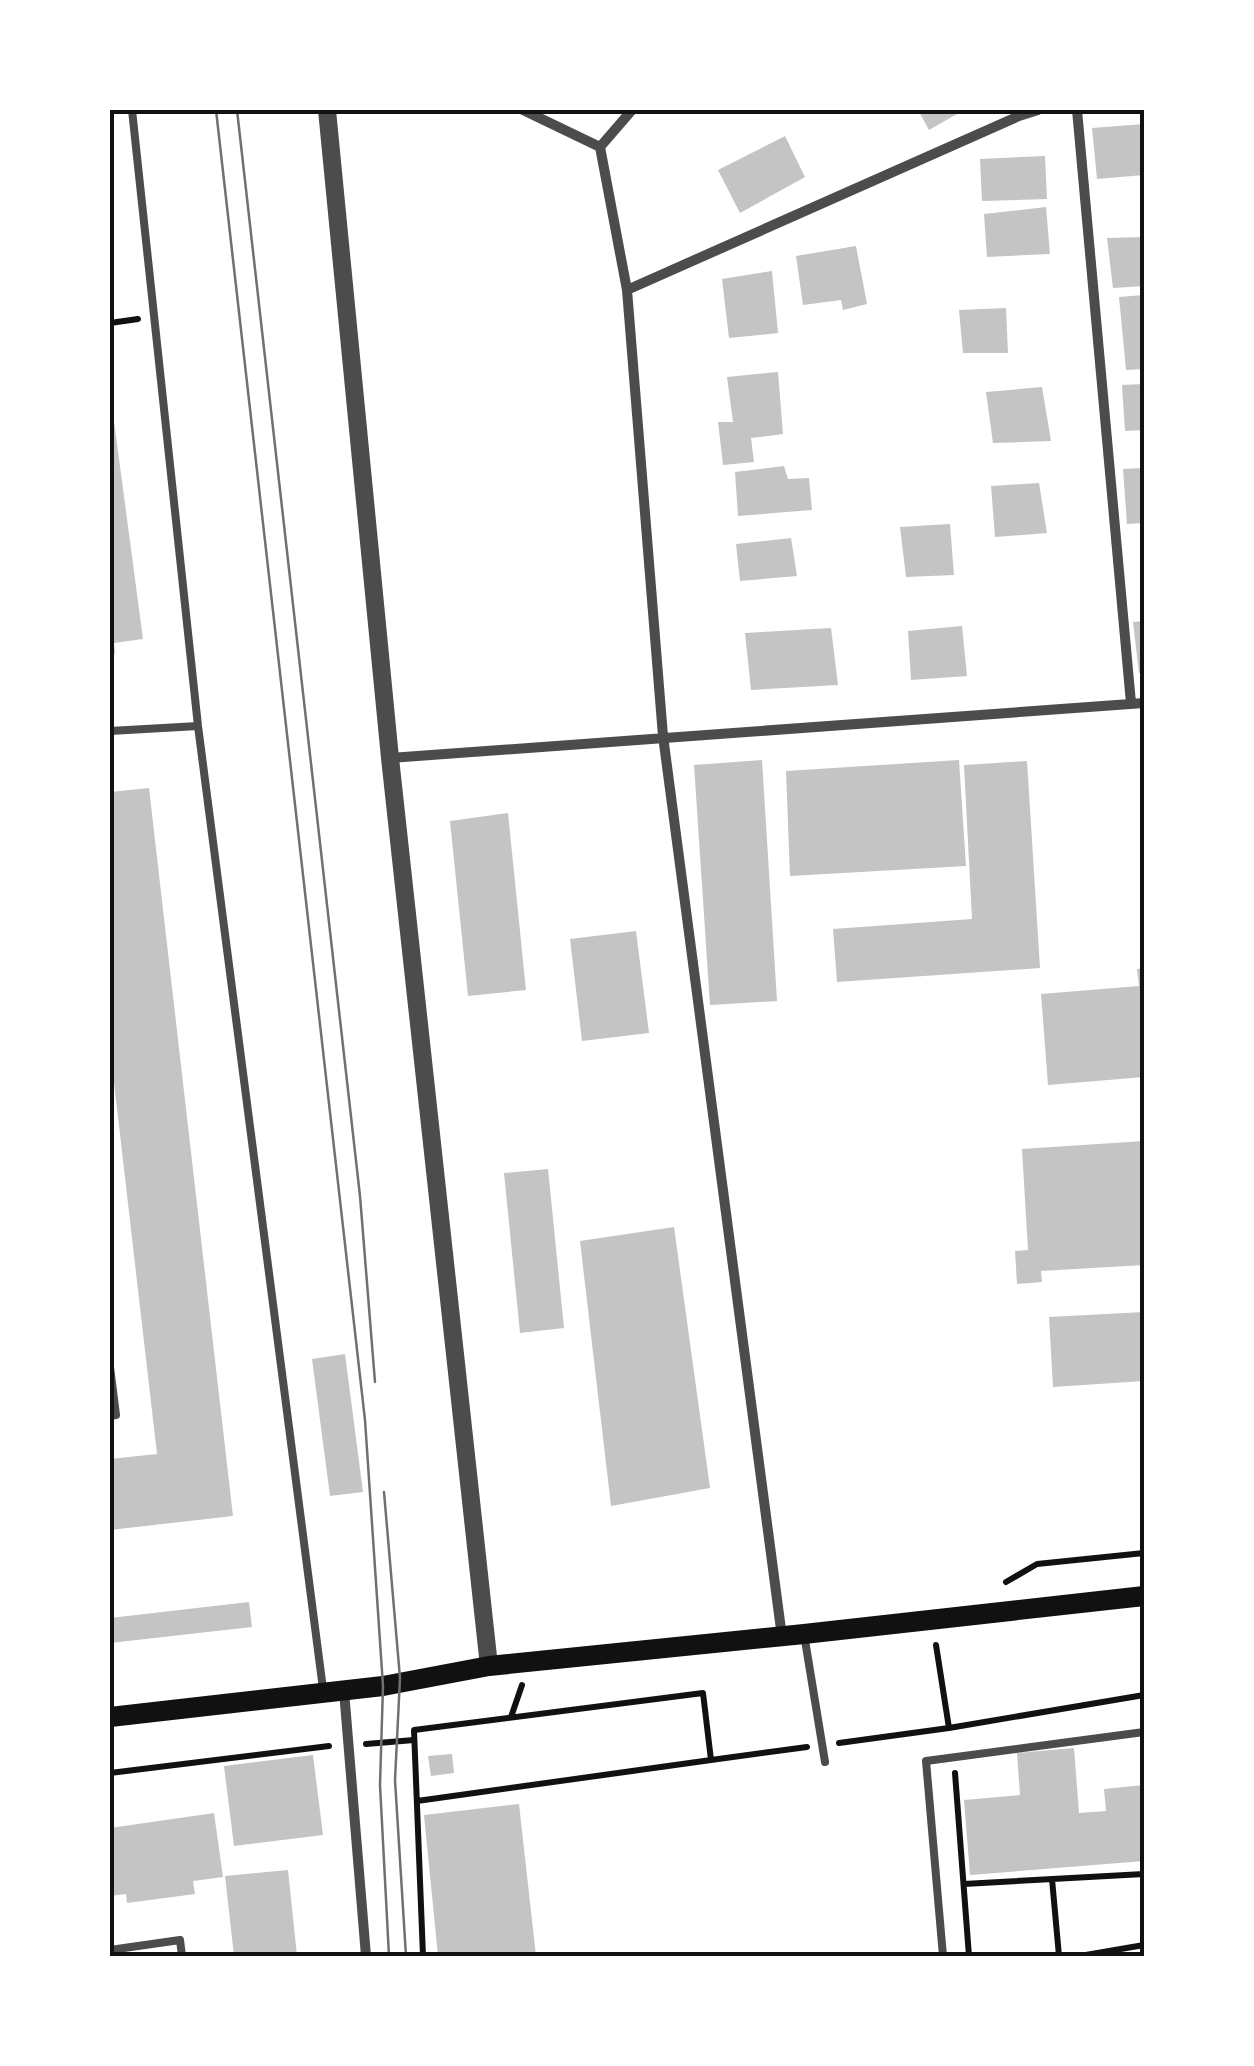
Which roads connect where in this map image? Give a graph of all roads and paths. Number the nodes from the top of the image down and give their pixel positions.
1 (132, 110) edge
2 (328, 110) edge
3 (524, 110) edge
4 (632, 110) edge
5 (1038, 110) edge
6 (1077, 110) edge
7 (600, 147) junction
8 (627, 290) junction
9 (1144, 703) edge
10 (1131, 704) junction
11 (198, 726) junction
12 (110, 731) edge
13 (663, 736) junction
14 (390, 758) junction
15 (110, 1367) edge
16 (110, 1416) edge
17 (1144, 1553) edge
18 (989, 1584) dead end
19 (1144, 1596) edge
20 (932, 1620) junction
21 (793, 1636) junction
22 (489, 1666) junction
23 (334, 1692) junction
24 (1144, 1695) edge
25 (110, 1718) edge
26 (949, 1728) junction
27 (1144, 1732) edge
28 (414, 1740) junction
29 (356, 1744) dead end
30 (822, 1745) junction
31 (340, 1746) dead end
32 (954, 1757) junction
33 (711, 1760) junction
34 (825, 1762) dead end
35 (110, 1773) edge
36 (417, 1801) junction
37 (1144, 1874) edge
38 (1052, 1879) junction
39 (964, 1884) junction
40 (1144, 1944) edge
41 (110, 1950) edge
42 (182, 1956) edge
43 (366, 1956) edge
44 (423, 1956) edge
45 (943, 1956) edge
46 (969, 1956) edge
47 (1058, 1956) edge
48 (1080, 1956) edge

1 - 11 lane
2 - 14 street
3 - 7 street
4 - 7 street
5 - 8 street
6 - 10 street
7 - 8 street
8 - 13 street
9 - 10 street
10 - 13 street
11 - 12 lane
11 - 23 lane
13 - 14 street
13 - 21 street
14 - 22 street
15 - 16 lane
17 - 18 path
19 - 20 main road
20 - 21 main road
20 - 26 path
21 - 22 main road
21 - 30 lane
22 - 23 main road
23 - 25 main road
23 - 43 street
24 - 26 path
26 - 30 path
27 - 32 lane
28 - 29 path
28 - 33 path
28 - 36 path
30 - 33 path
30 - 34 lane
31 - 35 path
32 - 39 path
32 - 45 lane
33 - 36 path
36 - 44 path
37 - 38 path
38 - 39 path
38 - 47 path
39 - 46 path
40 - 48 path
41 - 42 lane

